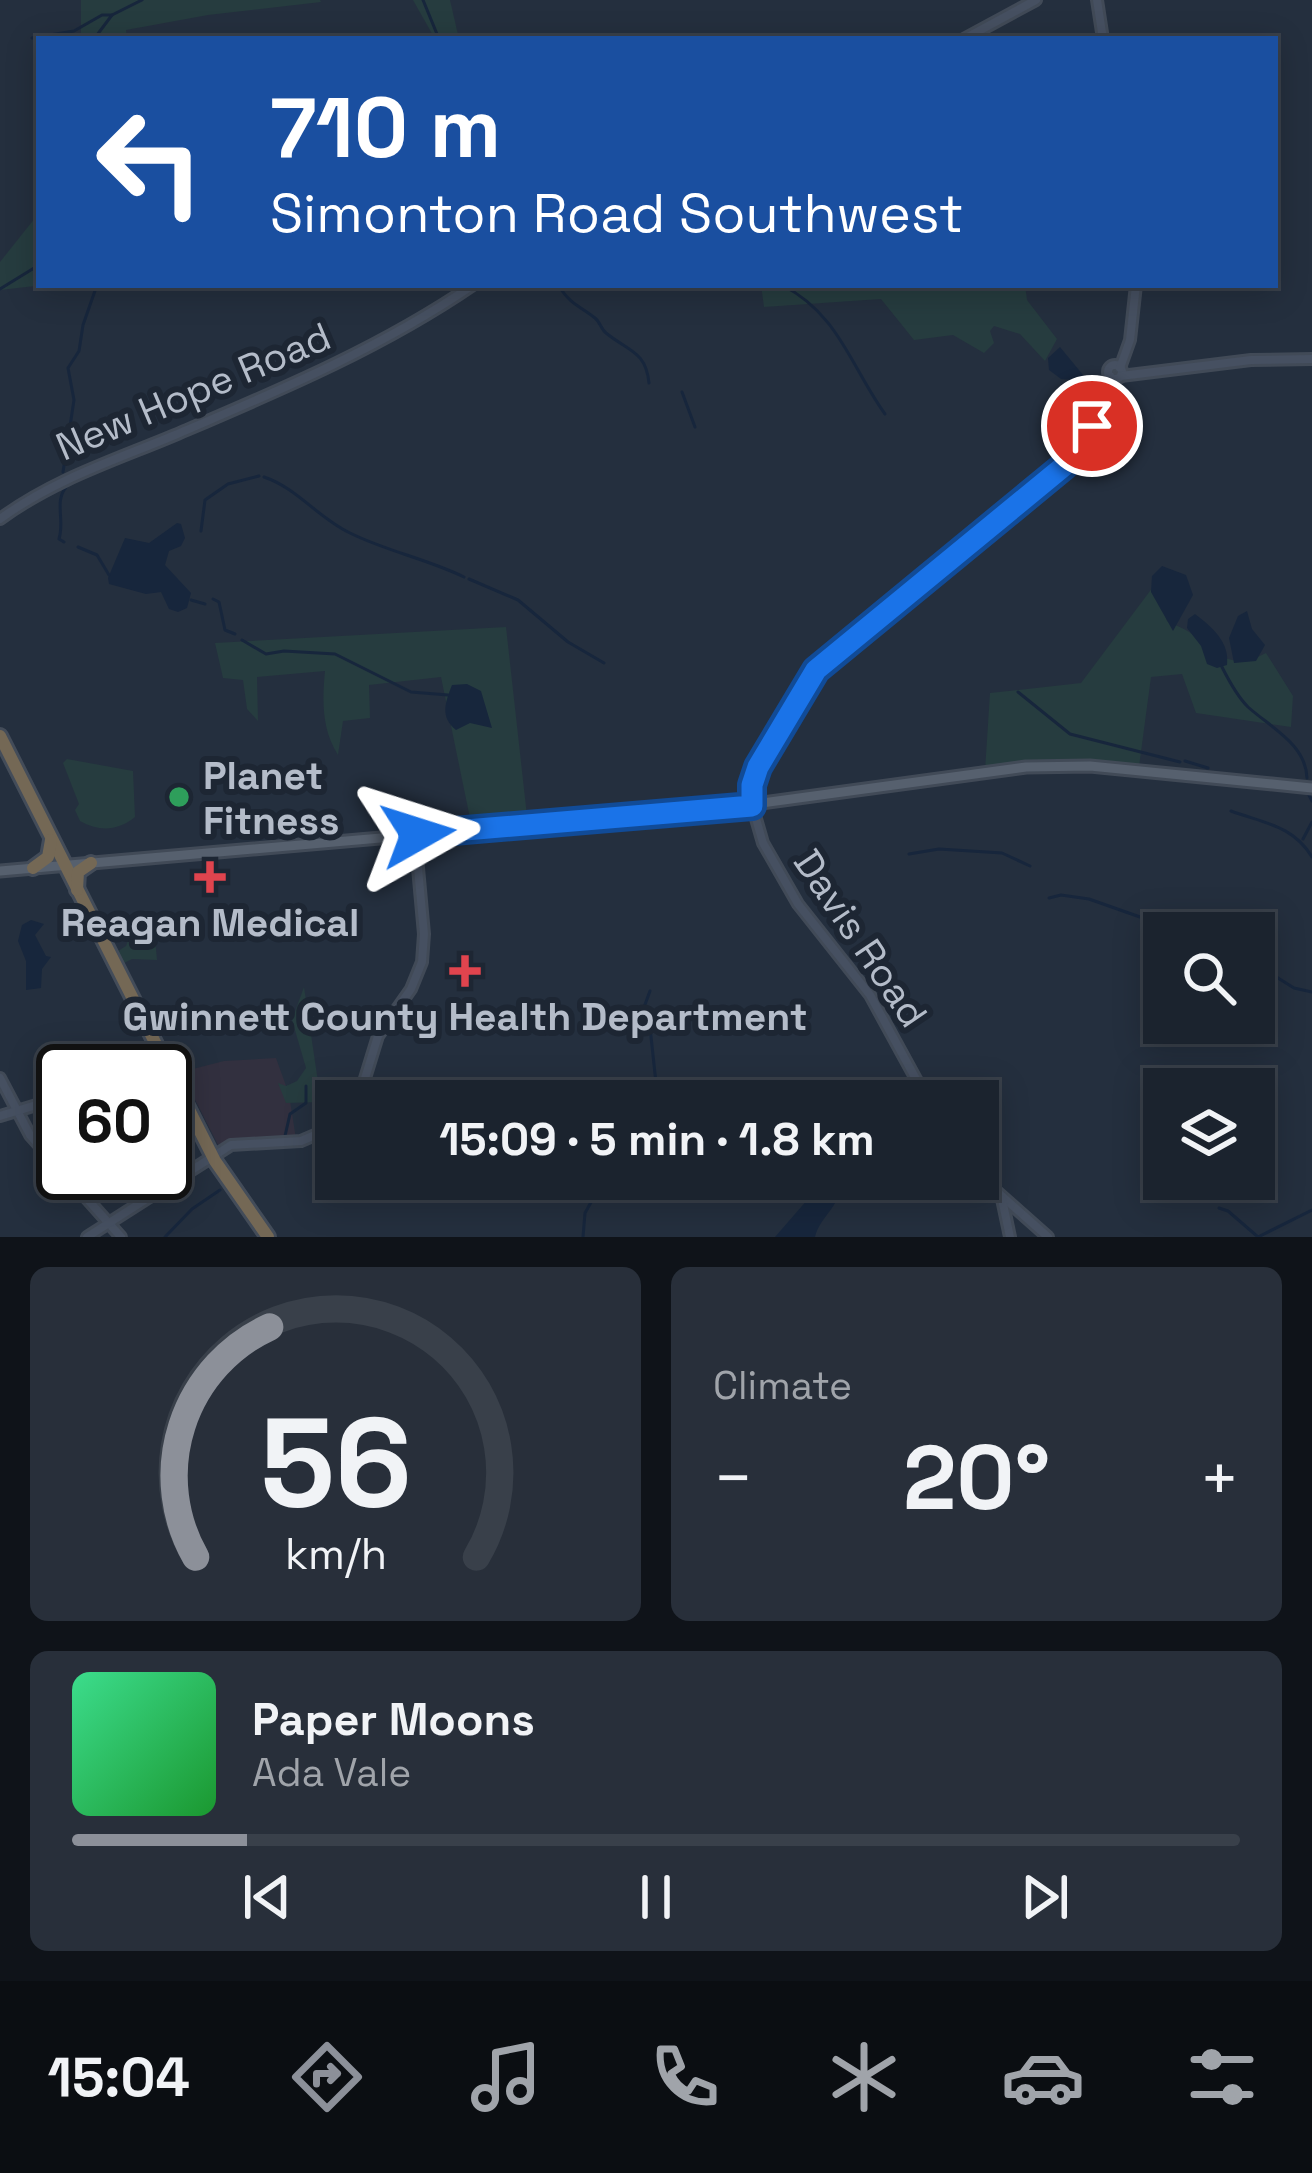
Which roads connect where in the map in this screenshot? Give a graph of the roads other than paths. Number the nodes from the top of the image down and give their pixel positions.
1 (1036, 0) edge
2 (1097, 0) edge
3 (970, 36) edge
4 (1103, 36) edge
5 (468, 288) edge
6 (1136, 288) edge
7 (1312, 358) edge
8 (1117, 372) junction
9 (0, 519) edge
10 (0, 736) edge
11 (0, 749) edge
12 (1312, 788) edge
13 (752, 806) junction
14 (436, 832) junction
15 (48, 835) junction
16 (416, 846) junction
17 (91, 862) junction
18 (64, 865) junction
19 (33, 868) junction
20 (0, 871) edge
21 (76, 891) junction
22 (156, 1044) edge
23 (0, 1078) edge
24 (364, 1080) edge
25 (917, 1080) edge
26 (36, 1106) edge
27 (16, 1112) junction
28 (192, 1114) edge
29 (0, 1118) edge
30 (315, 1136) edge
31 (214, 1154) junction
32 (999, 1196) edge
33 (1002, 1199) junction
34 (106, 1223) junction
35 (87, 1237) edge
36 (121, 1237) edge
37 (272, 1237) edge
38 (1010, 1237) edge
39 (1048, 1237) edge

1 - 3 street
2 - 4 street
5 - 9 street, New Hope Road
6 - 8 street
7 - 8 street
8 - 13 street
10 - 15 highway
11 - 15 highway
12 - 13 main road
13 - 14 main road
13 - 25 street, Davis Road
14 - 16 main road
14 - 16 street
15 - 18 highway
15 - 19 highway
16 - 17 main road
16 - 24 street
17 - 18 main road
17 - 21 highway
18 - 19 main road
18 - 21 highway
19 - 20 main road
21 - 22 highway
23 - 27 street
26 - 27 street
27 - 29 street
27 - 34 street
28 - 31 highway
30 - 31 street
31 - 34 street
31 - 37 highway
32 - 33 street
33 - 38 street
33 - 39 street
34 - 35 street
34 - 36 street

